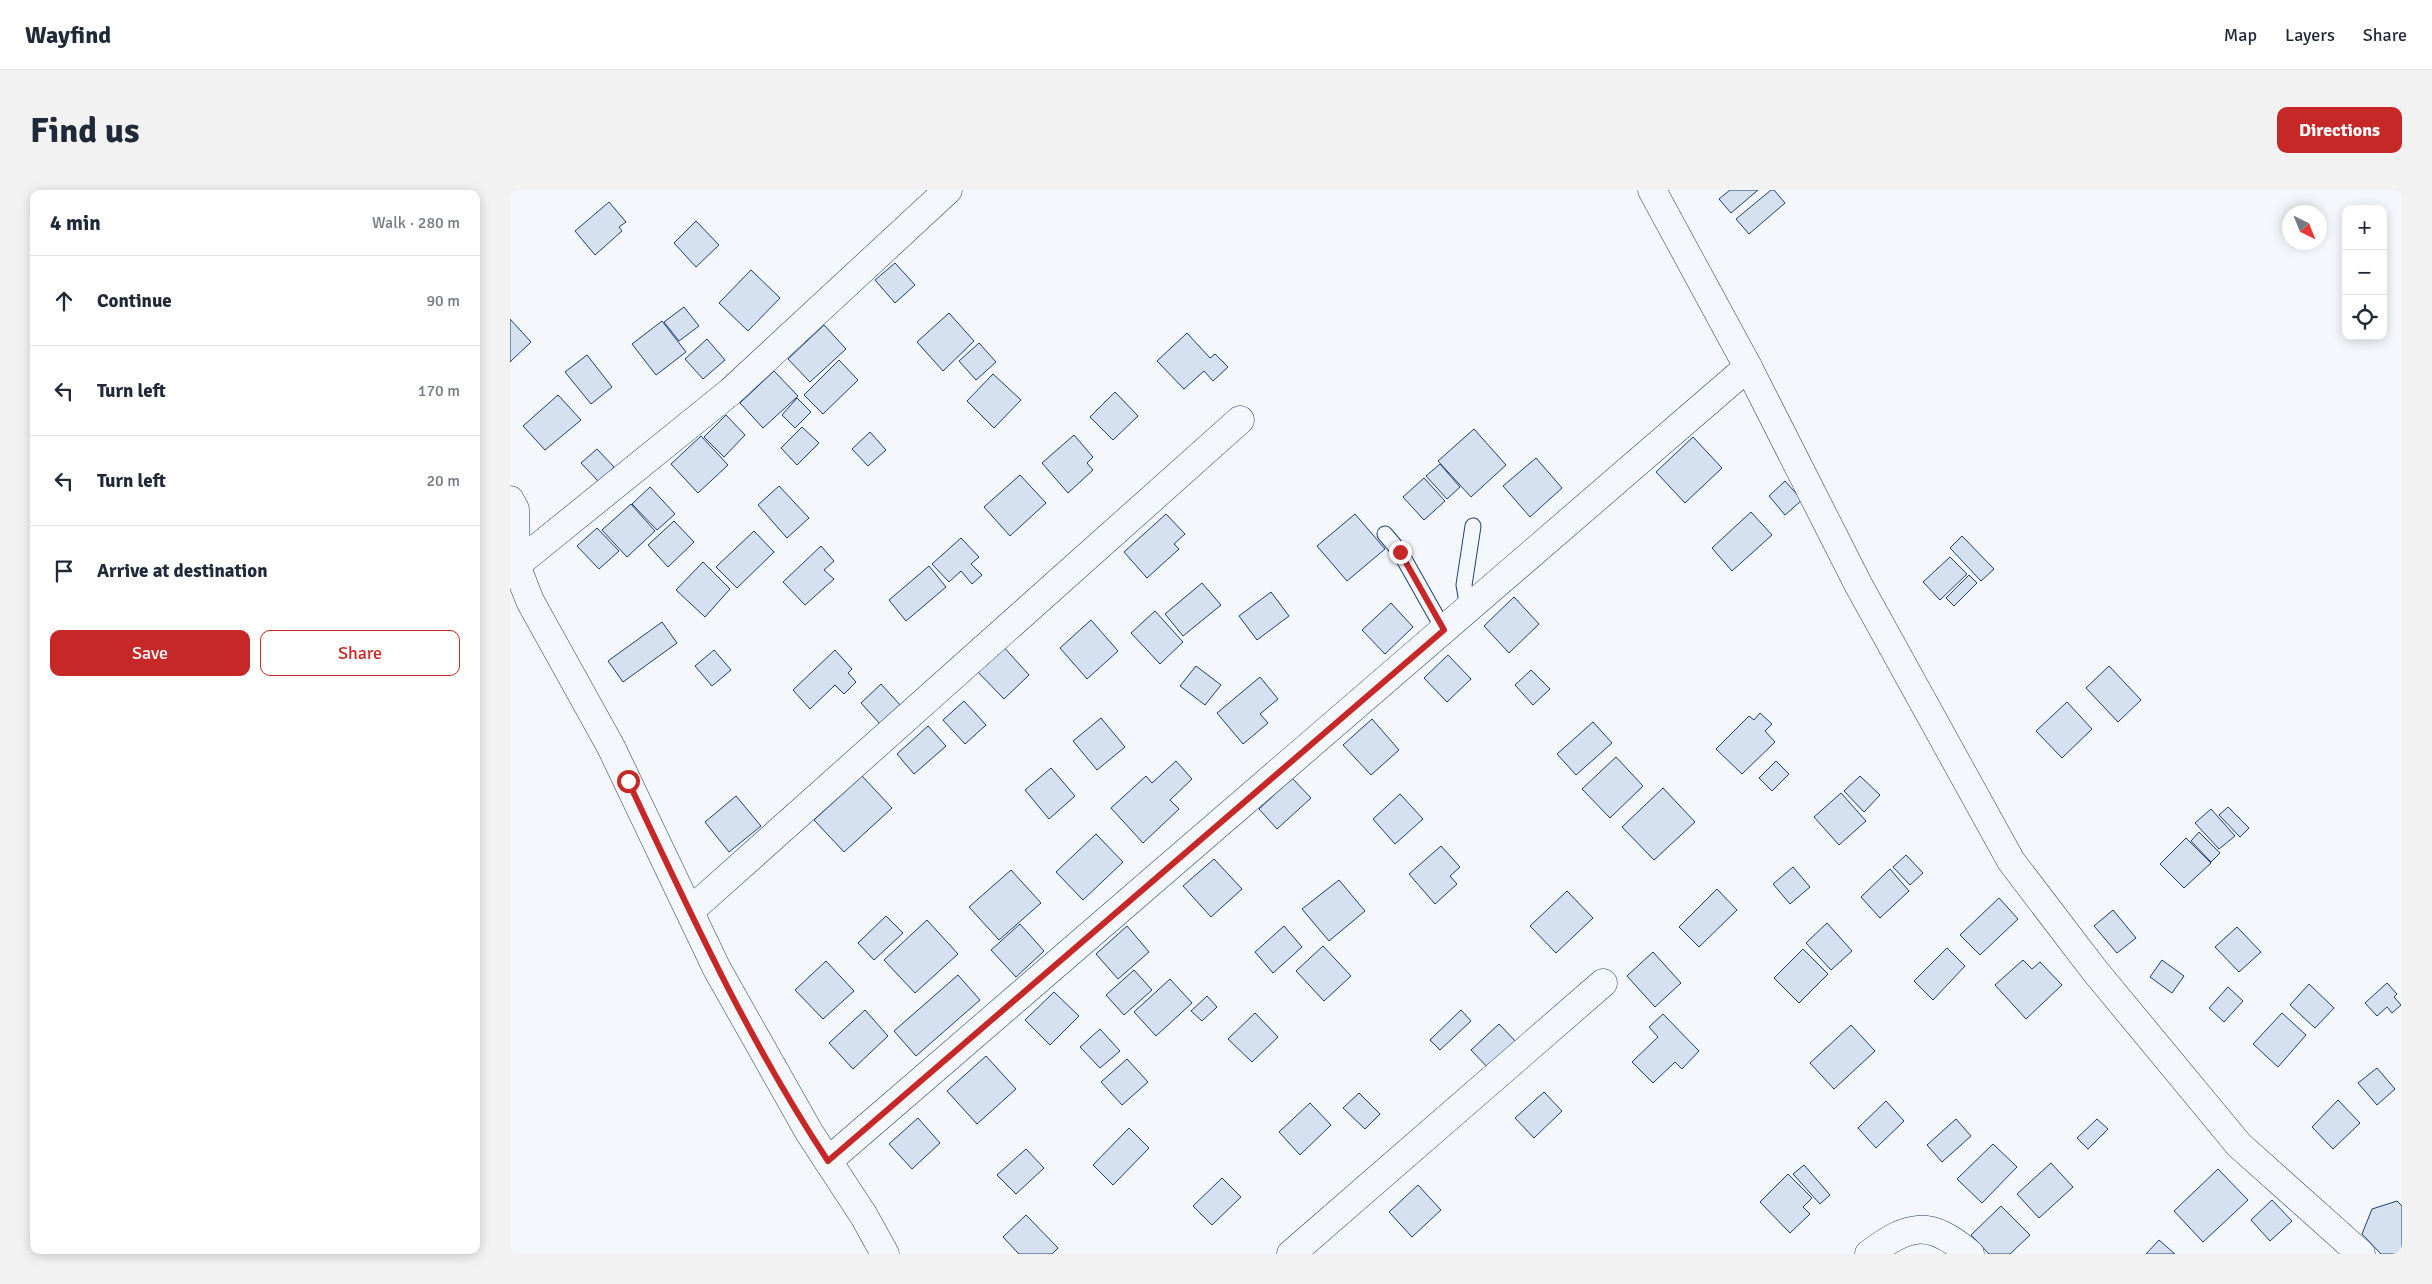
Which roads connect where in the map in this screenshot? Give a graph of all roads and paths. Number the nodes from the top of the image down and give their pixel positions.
1 (948, 190) edge
2 (1652, 190) edge
3 (1748, 367) junction
4 (1240, 420) dead end
5 (510, 500) edge
6 (1473, 526) dead end
7 (1385, 534) dead end
8 (513, 567) edge
9 (1468, 608) junction
10 (1444, 630) junction
11 (690, 911) junction
12 (1603, 983) dead end
13 (828, 1161) junction
14 (885, 1254) edge
15 (1291, 1254) edge
16 (1869, 1254) edge
17 (1970, 1254) edge
18 (2361, 1254) edge

1 - 8 street
2 - 3 street
3 - 9 street
3 - 18 street
4 - 11 street
5 - 8 street
6 - 9 lane
7 - 10 lane
8 - 11 street
9 - 10 street
10 - 13 street
11 - 13 street
12 - 15 street
13 - 14 street
16 - 17 street

